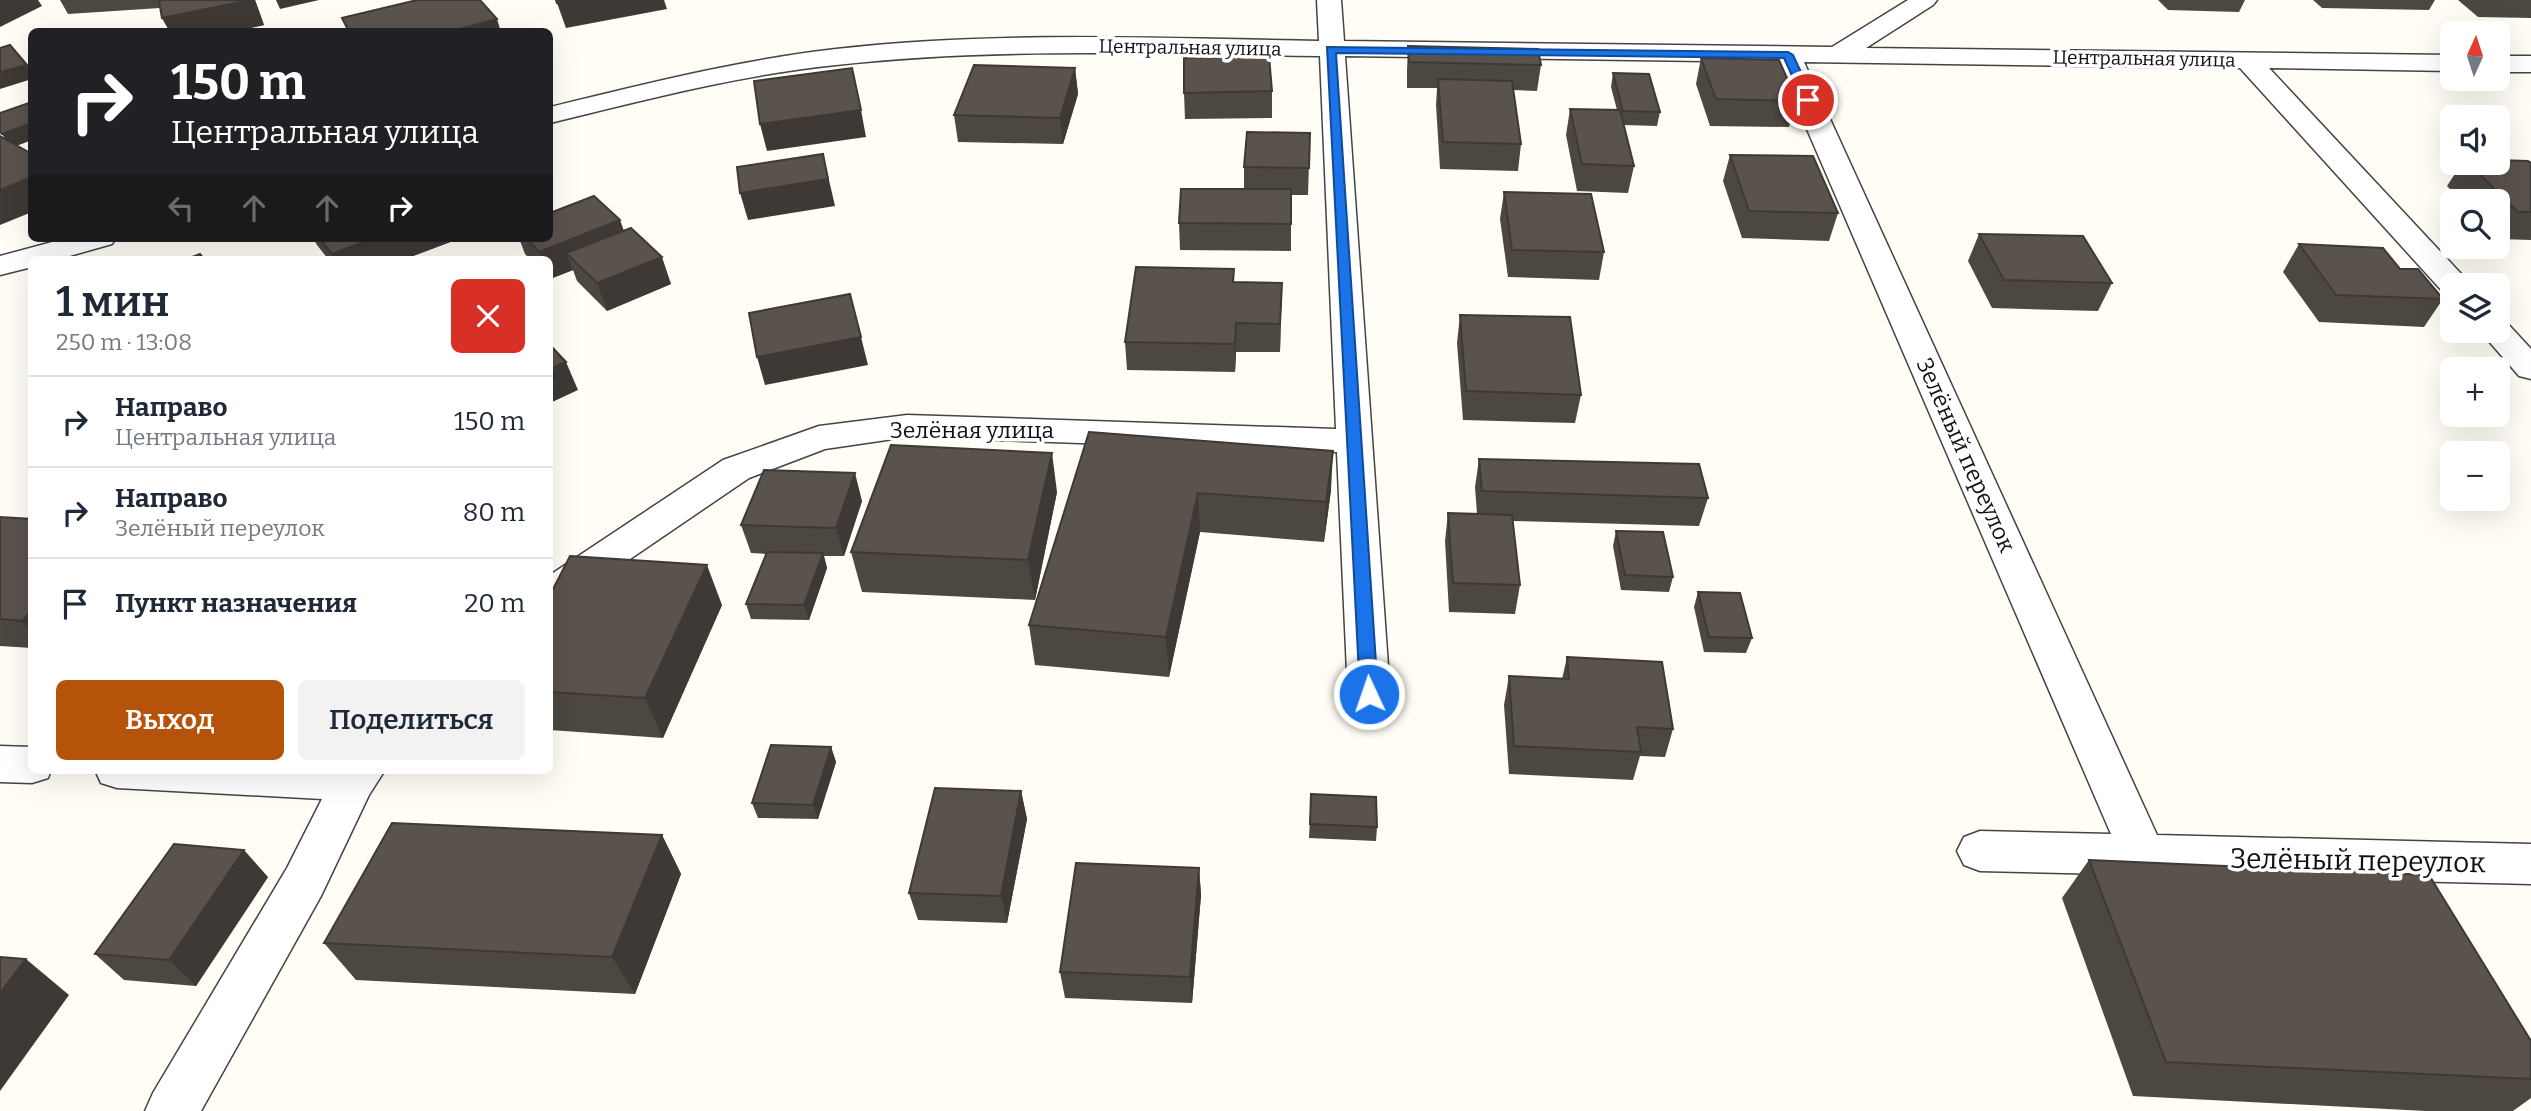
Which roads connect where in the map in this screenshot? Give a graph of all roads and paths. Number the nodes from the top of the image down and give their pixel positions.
1 (1329, 0) edge
2 (1926, 0) edge
3 (1330, 50) junction
4 (1788, 55) junction
5 (1837, 55) junction
6 (2246, 59) junction
7 (2440, 63) edge
8 (2510, 64) edge
9 (2531, 64) edge
10 (553, 114) edge
11 (87, 242) edge
12 (36, 256) edge
13 (28, 258) edge
14 (0, 266) edge
15 (2443, 273) edge
16 (2507, 343) edge
17 (2531, 369) edge
18 (1354, 441) junction
19 (553, 592) edge
20 (1369, 694) dead end
21 (0, 764) edge
22 (28, 765) edge
23 (277, 774) edge
24 (357, 776) edge
25 (1980, 851) dead end
26 (2143, 855) junction
27 (2531, 863) edge
28 (172, 1111) edge

1 - 3 street
2 - 5 street
3 - 4 street, Центральная улица
3 - 10 street, Центральная улица
3 - 18 street
4 - 5 street, Центральная улица
4 - 26 street, Зелёный переулок
5 - 6 street, Центральная улица
6 - 7 street, Центральная улица
6 - 15 street
8 - 9 street
11 - 12 street
13 - 14 street
16 - 17 street
18 - 19 street, Зелёная улица
18 - 20 street
21 - 22 street
23 - 24 street
24 - 28 street
25 - 26 street, Зелёный переулок
26 - 27 street, Зелёный переулок

